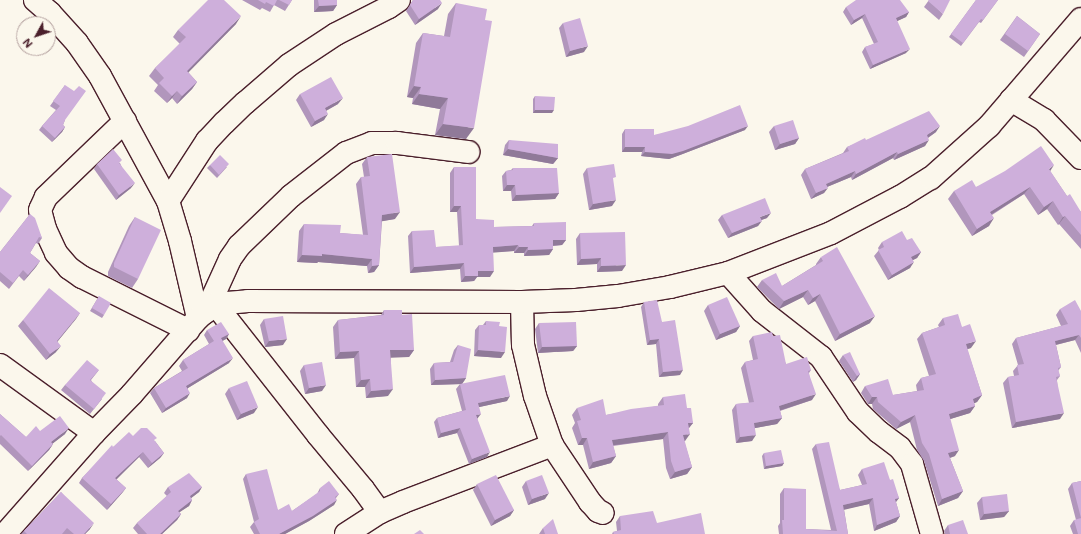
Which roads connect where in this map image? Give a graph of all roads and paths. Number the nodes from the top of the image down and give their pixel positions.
1 (35, 0) edge
2 (400, 0) edge
3 (1081, 19) edge
4 (1011, 100) junction
5 (125, 121) junction
6 (468, 152) dead end
7 (1081, 158) edge
8 (168, 201) junction
9 (728, 273) junction
10 (522, 302) junction
11 (202, 316) junction
12 (0, 365) edge
13 (94, 433) junction
14 (552, 445) junction
15 (380, 512) junction
16 (603, 513) dead end
17 (5, 534) edge
18 (346, 534) edge
19 (932, 534) edge

1 - 5 street
2 - 8 street
3 - 4 street
4 - 7 street
4 - 9 street
5 - 8 street
5 - 11 street
6 - 11 street
8 - 11 street
9 - 10 street
9 - 19 street
10 - 11 street
10 - 14 street
11 - 13 street
11 - 15 street
12 - 13 street
13 - 17 street
14 - 15 street
14 - 16 street
15 - 18 street

